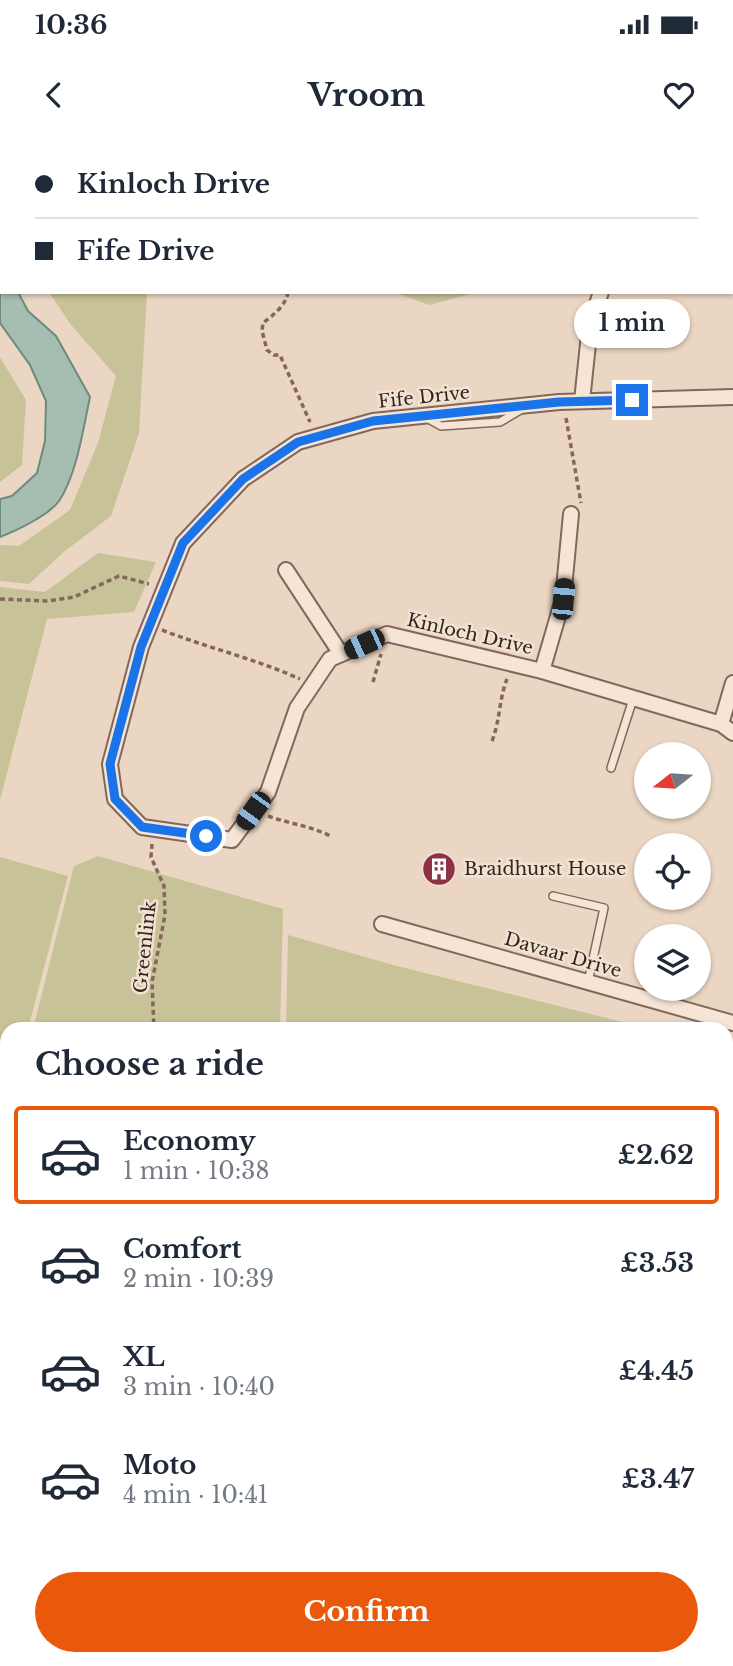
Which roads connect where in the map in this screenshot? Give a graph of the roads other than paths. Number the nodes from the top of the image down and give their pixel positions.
1 (600, 294) edge
2 (733, 397) edge
3 (582, 401) junction
4 (571, 514) road end
5 (286, 570) dead end
6 (341, 654) junction
7 (542, 671) junction
8 (733, 683) edge
9 (634, 698) junction
10 (727, 729) edge
11 (110, 764) joint
12 (611, 768) dead end
13 (553, 896) dead end
14 (382, 924) dead end
15 (588, 982) junction
16 (729, 1022) edge

1 - 3 street
2 - 3 street, Fife Drive
3 - 11 street, Fife Drive
4 - 7 street
5 - 6 street
6 - 7 street, Kinloch Drive
6 - 11 street, Kinloch Drive
7 - 9 street, Kinloch Drive
8 - 10 street
9 - 10 street, Kinloch Drive
9 - 12 lane
13 - 15 lane
14 - 15 street, Davaar Drive
15 - 16 street, Davaar Drive

